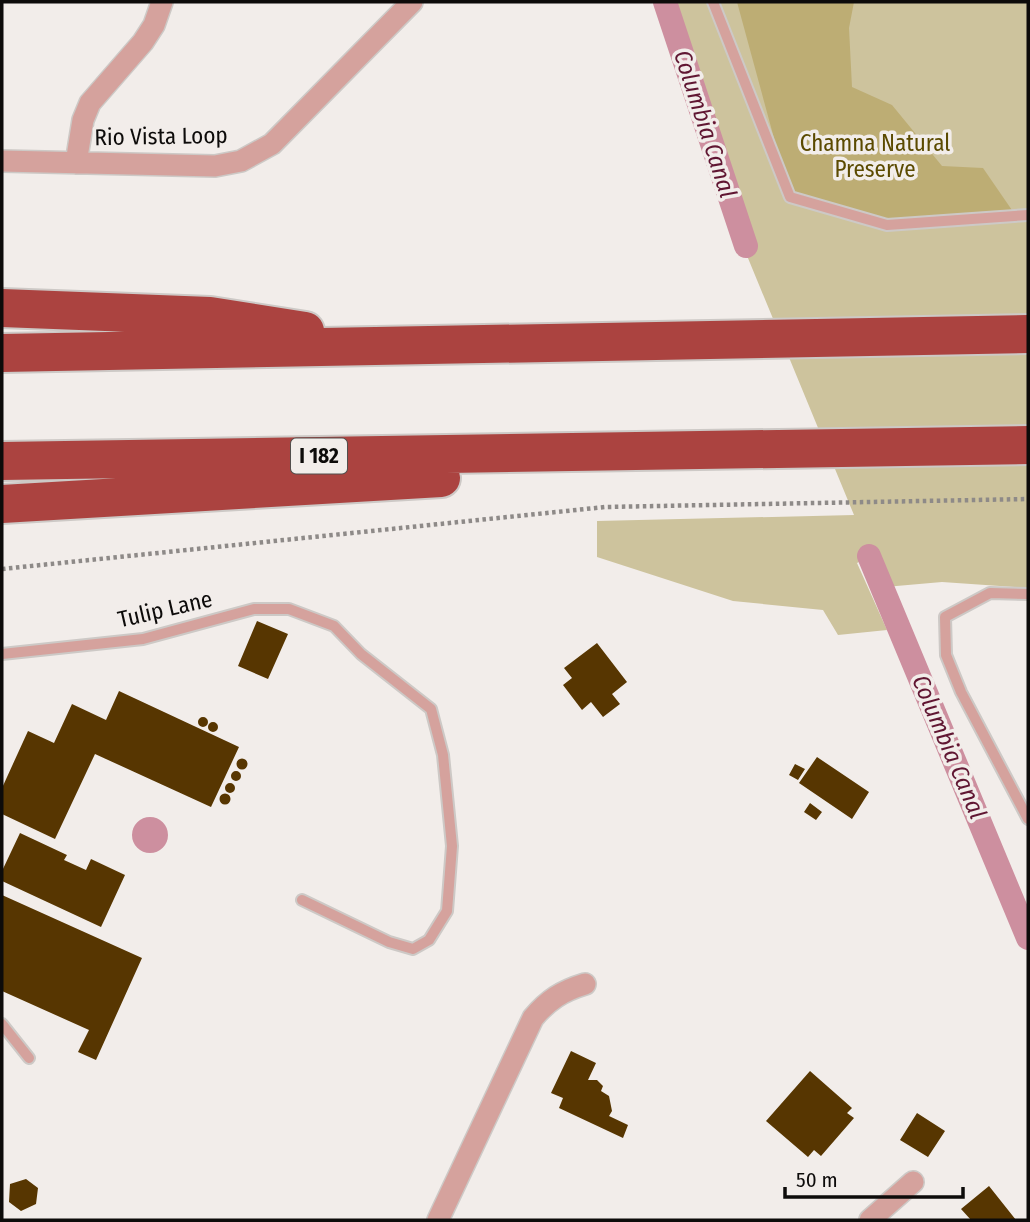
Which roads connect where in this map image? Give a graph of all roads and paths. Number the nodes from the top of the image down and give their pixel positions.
1 (162, 2) edge
2 (412, 2) edge
3 (713, 2) edge
4 (2, 162) edge
5 (76, 163) junction
6 (1028, 215) edge
7 (2, 308) edge
8 (1028, 334) edge
9 (407, 348) junction
10 (2, 353) edge
11 (1028, 445) edge
12 (637, 450) junction
13 (2, 461) edge
14 (1028, 499) edge
15 (2, 503) edge
16 (2, 569) edge
17 (1028, 594) edge
18 (2, 654) edge
19 (1028, 819) edge
20 (302, 900) dead end
21 (585, 984) dead end
22 (2, 1024) edge
23 (29, 1058) dead end
24 (913, 1182) dead end
25 (438, 1220) edge
26 (870, 1220) edge

1 - 5 street, Rio Vista Loop
2 - 5 street, Rio Vista Loop
3 - 6 lane
4 - 5 street
7 - 9 highway
8 - 9 highway
9 - 10 highway
11 - 12 highway, I 182
12 - 13 highway, I 182
12 - 15 highway
14 - 16 path
17 - 19 lane
18 - 20 lane, Tulip Lane
21 - 25 street
22 - 23 lane
24 - 26 street

